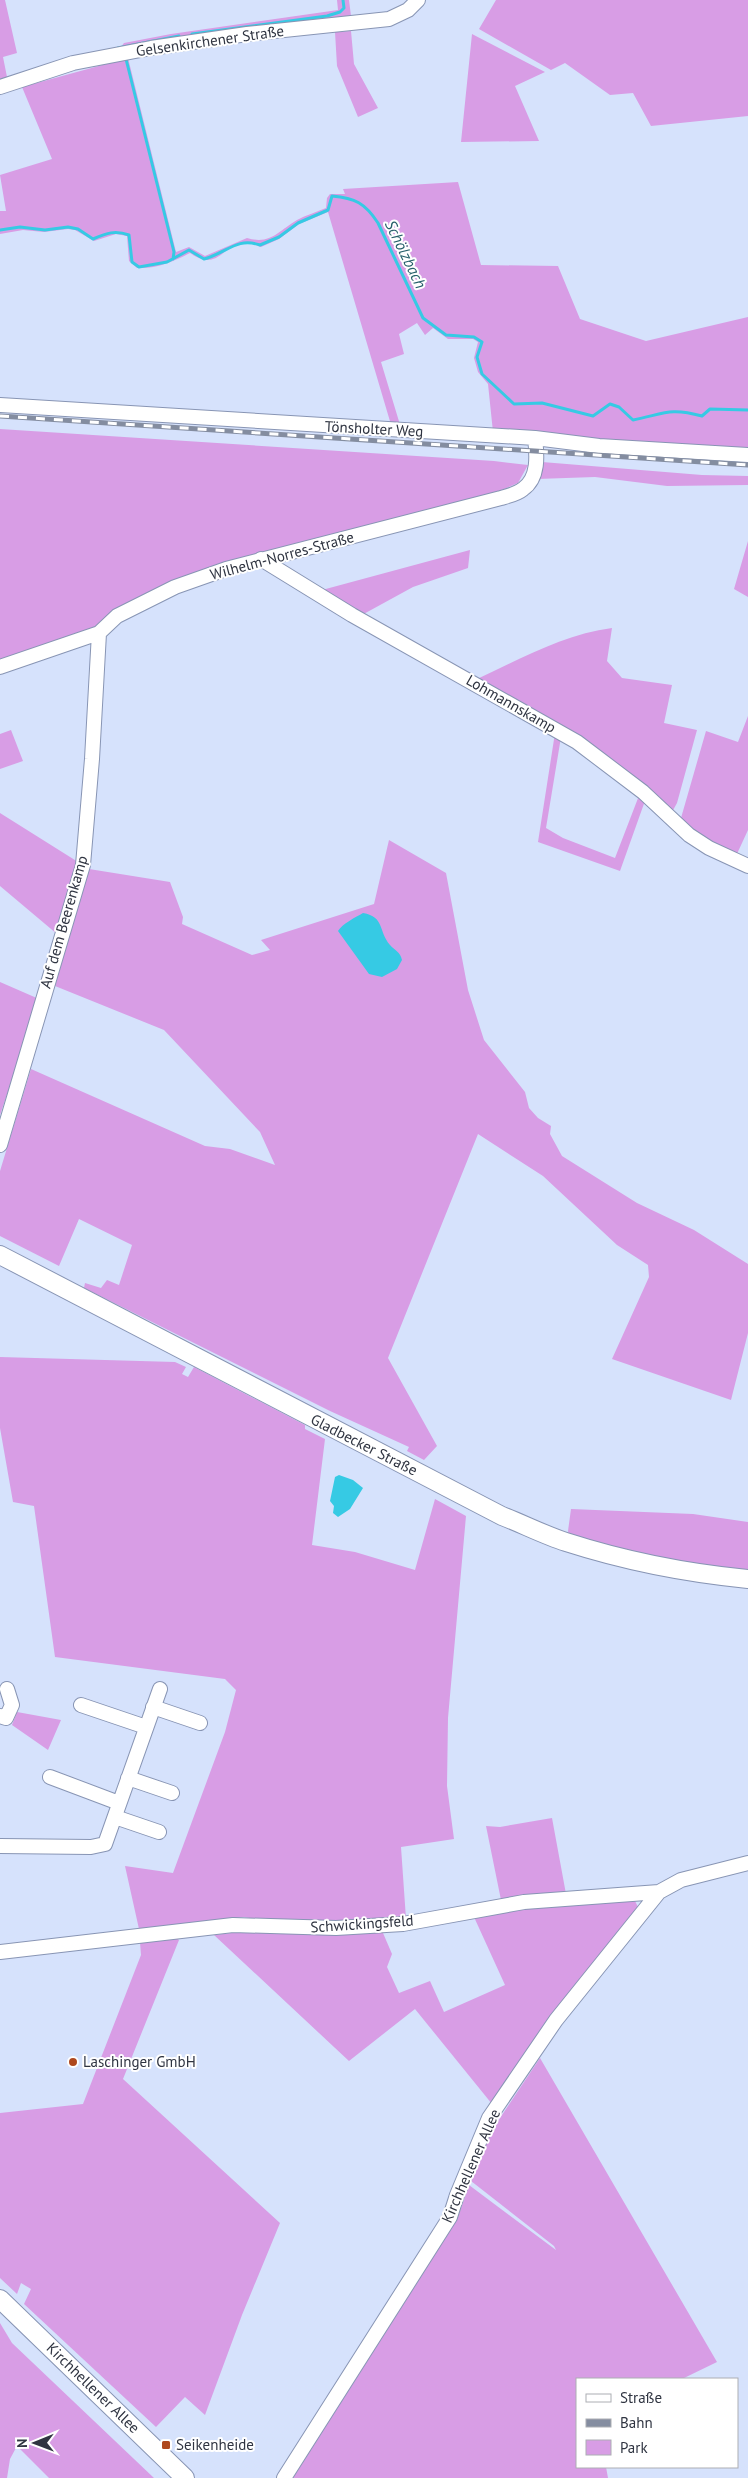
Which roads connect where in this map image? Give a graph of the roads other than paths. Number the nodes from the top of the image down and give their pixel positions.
1 (418, 0) edge
2 (0, 88) edge
3 (0, 405) edge
4 (535, 438) junction
5 (748, 455) edge
6 (261, 559) junction
7 (99, 633) junction
8 (0, 667) edge
9 (748, 866) edge
10 (0, 1145) edge
11 (0, 1255) edge
12 (748, 1579) edge
13 (6, 1689) dead end
14 (160, 1689) dead end
15 (81, 1706) dead end
16 (153, 1707) junction
17 (0, 1716) edge
18 (200, 1723) dead end
19 (146, 1727) junction
20 (50, 1777) dead end
21 (128, 1778) junction
22 (172, 1792) dead end
23 (120, 1803) junction
24 (114, 1817) junction
25 (160, 1832) dead end
26 (0, 1846) edge
27 (748, 1863) edge
28 (659, 1892) junction
29 (0, 1952) edge
30 (0, 2298) edge
31 (186, 2478) edge
32 (284, 2478) edge

1 - 2 street, Gelsenkirchener Straße
3 - 4 street, Tönsholter Weg
4 - 5 street, Tönsholter Weg
4 - 6 street, Wilhelm-Norres-Straße
6 - 7 street, Wilhelm-Norres-Straße
6 - 9 street, Lohmannskamp
7 - 8 street, Wilhelm-Norres-Straße
7 - 10 street, Auf dem Beerenkamp
11 - 12 main road, Gladbecker Straße
13 - 17 street
14 - 16 street
15 - 19 street
16 - 18 street
16 - 19 street
19 - 21 street
20 - 23 street
21 - 22 street
21 - 23 street
23 - 24 street
24 - 25 street
24 - 26 street
27 - 28 street, Schwickingsfeld
28 - 29 street, Schwickingsfeld
28 - 32 street, Kirchhellener Allee
30 - 31 main road, Kirchhellener Allee

